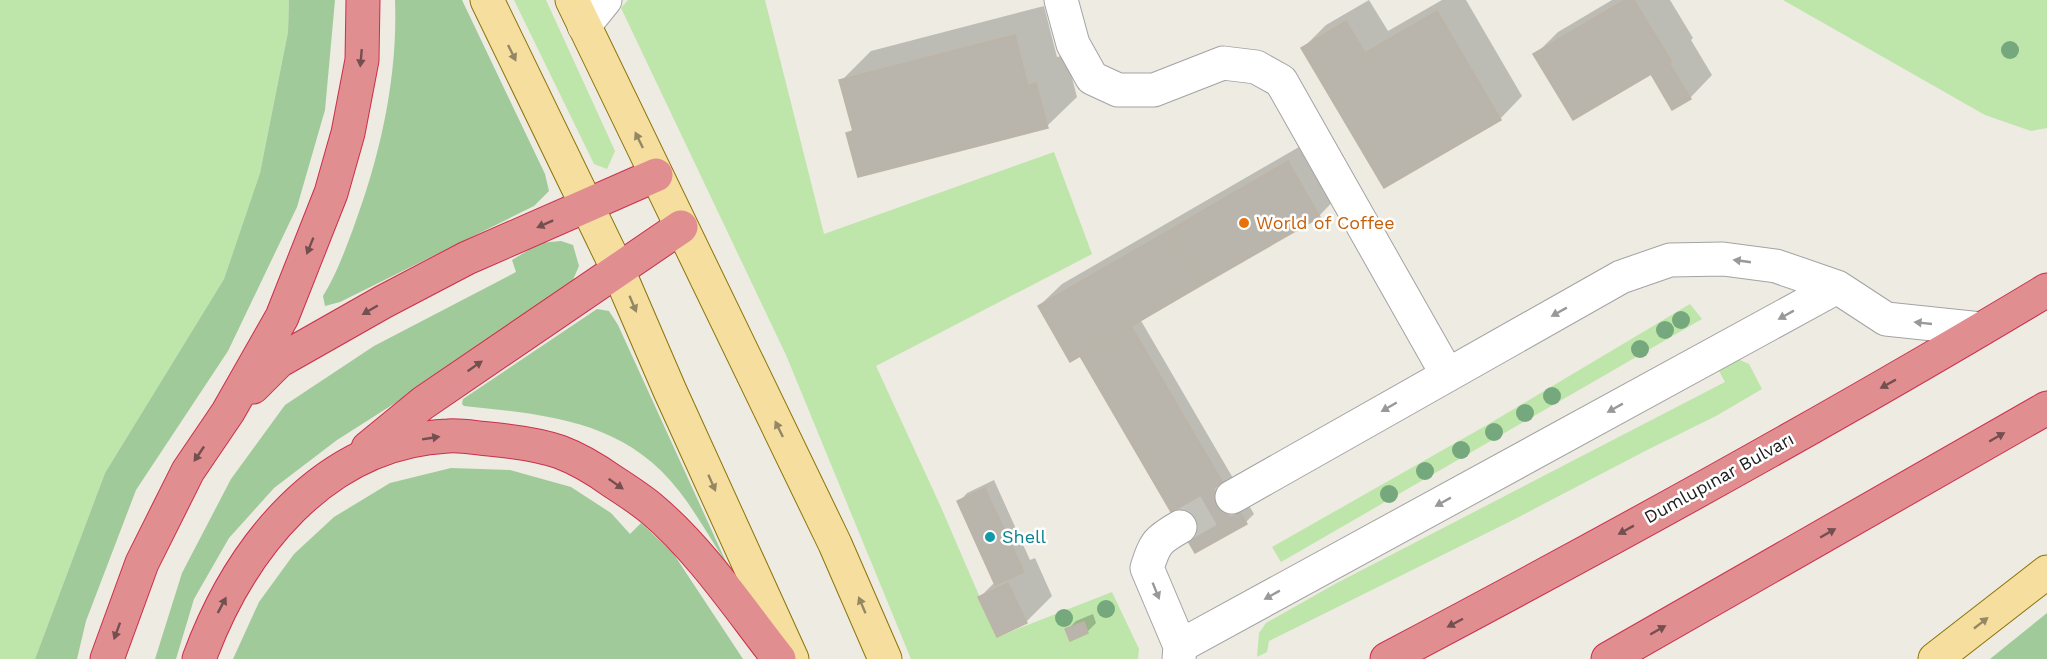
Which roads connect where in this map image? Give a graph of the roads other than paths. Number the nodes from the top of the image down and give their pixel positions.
1 (363, 0) edge
2 (487, 0) edge
3 (605, 0) edge
4 (1061, 0) edge
5 (578, 13) edge
6 (656, 175) junction
7 (588, 206) junction
8 (681, 227) junction
9 (618, 268) junction
10 (1837, 287) junction
11 (2047, 290) edge
12 (1981, 329) junction
13 (1447, 374) junction
14 (2047, 408) edge
15 (228, 412) junction
16 (346, 466) junction
17 (1232, 497) tunnel mouth
18 (1180, 527) tunnel mouth
19 (2047, 572) edge
20 (1179, 652) edge
21 (108, 659) edge
22 (200, 659) edge
23 (779, 659) edge
24 (792, 659) edge
25 (885, 659) edge
26 (1387, 659) edge
27 (1608, 659) edge
28 (1935, 659) edge

1 -> 15 highway
2 -> 7 main road
3 - 5 lane
4 - 13 lane
6 -> 5 main road
6 - 7 highway
6 - 8 main road
7 - 9 main road
7 -> 15 highway
8 - 9 highway
25 -> 8 main road
16 -> 9 highway
9 -> 24 main road
12 -> 10 lane
10 -> 13 lane
10 -> 20 lane
11 - 12 highway, Dumlupınar Bulvarı
12 -> 26 highway, Dumlupınar Bulvarı
13 -> 17 lane
27 -> 14 highway
15 -> 21 highway
22 -> 16 highway
16 -> 23 highway
18 -> 20 lane
28 -> 19 main road

